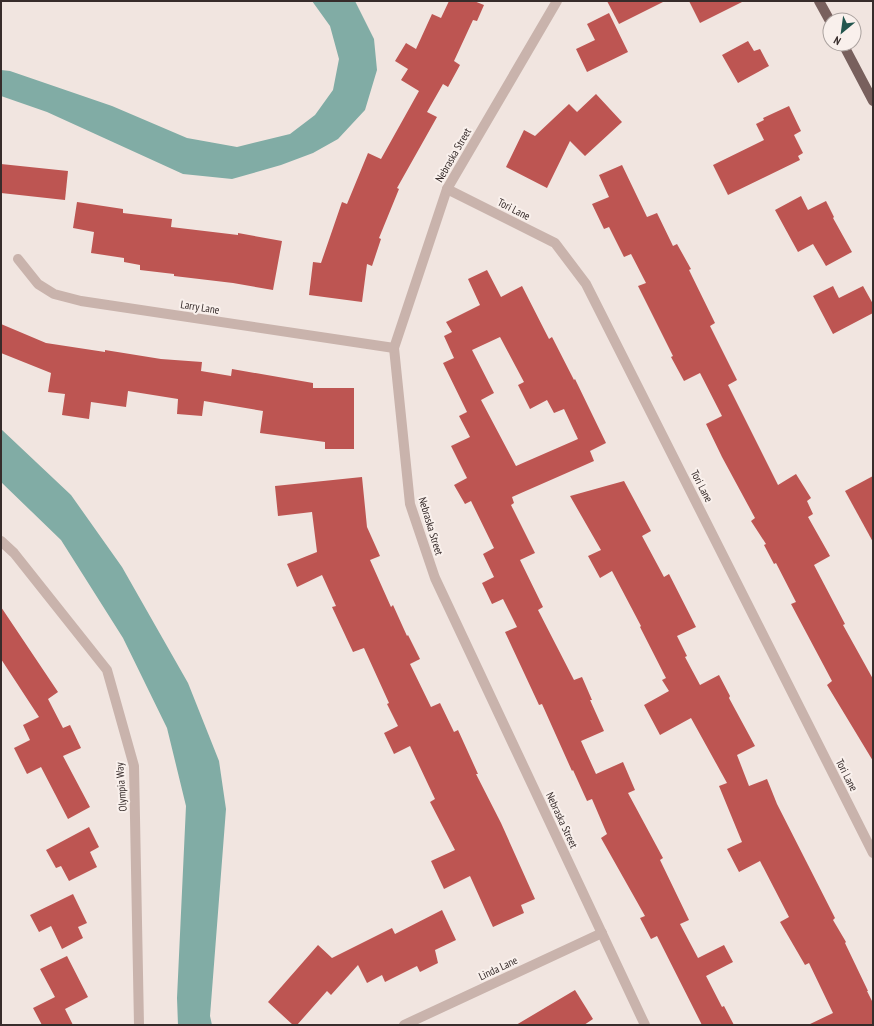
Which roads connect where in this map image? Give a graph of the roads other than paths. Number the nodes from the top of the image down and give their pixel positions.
1 (557, 1) edge
2 (819, 1) edge
3 (825, 12) edge
4 (846, 52) edge
5 (873, 101) edge
6 (447, 189) junction
7 (18, 259) dead end
8 (394, 348) junction
9 (1, 540) edge
10 (873, 853) edge
11 (602, 933) junction
12 (139, 1025) edge
13 (404, 1025) edge
14 (646, 1025) edge

1 - 6 street, Nebraska Street
2 - 3 main road
4 - 5 main road
6 - 8 street, Nebraska Street
6 - 10 street, Tori Lane
7 - 8 street, Larry Lane
8 - 11 street, Nebraska Street
9 - 12 street, Olympia Way
11 - 13 street, Linda Lane
11 - 14 street, Nebraska Street

